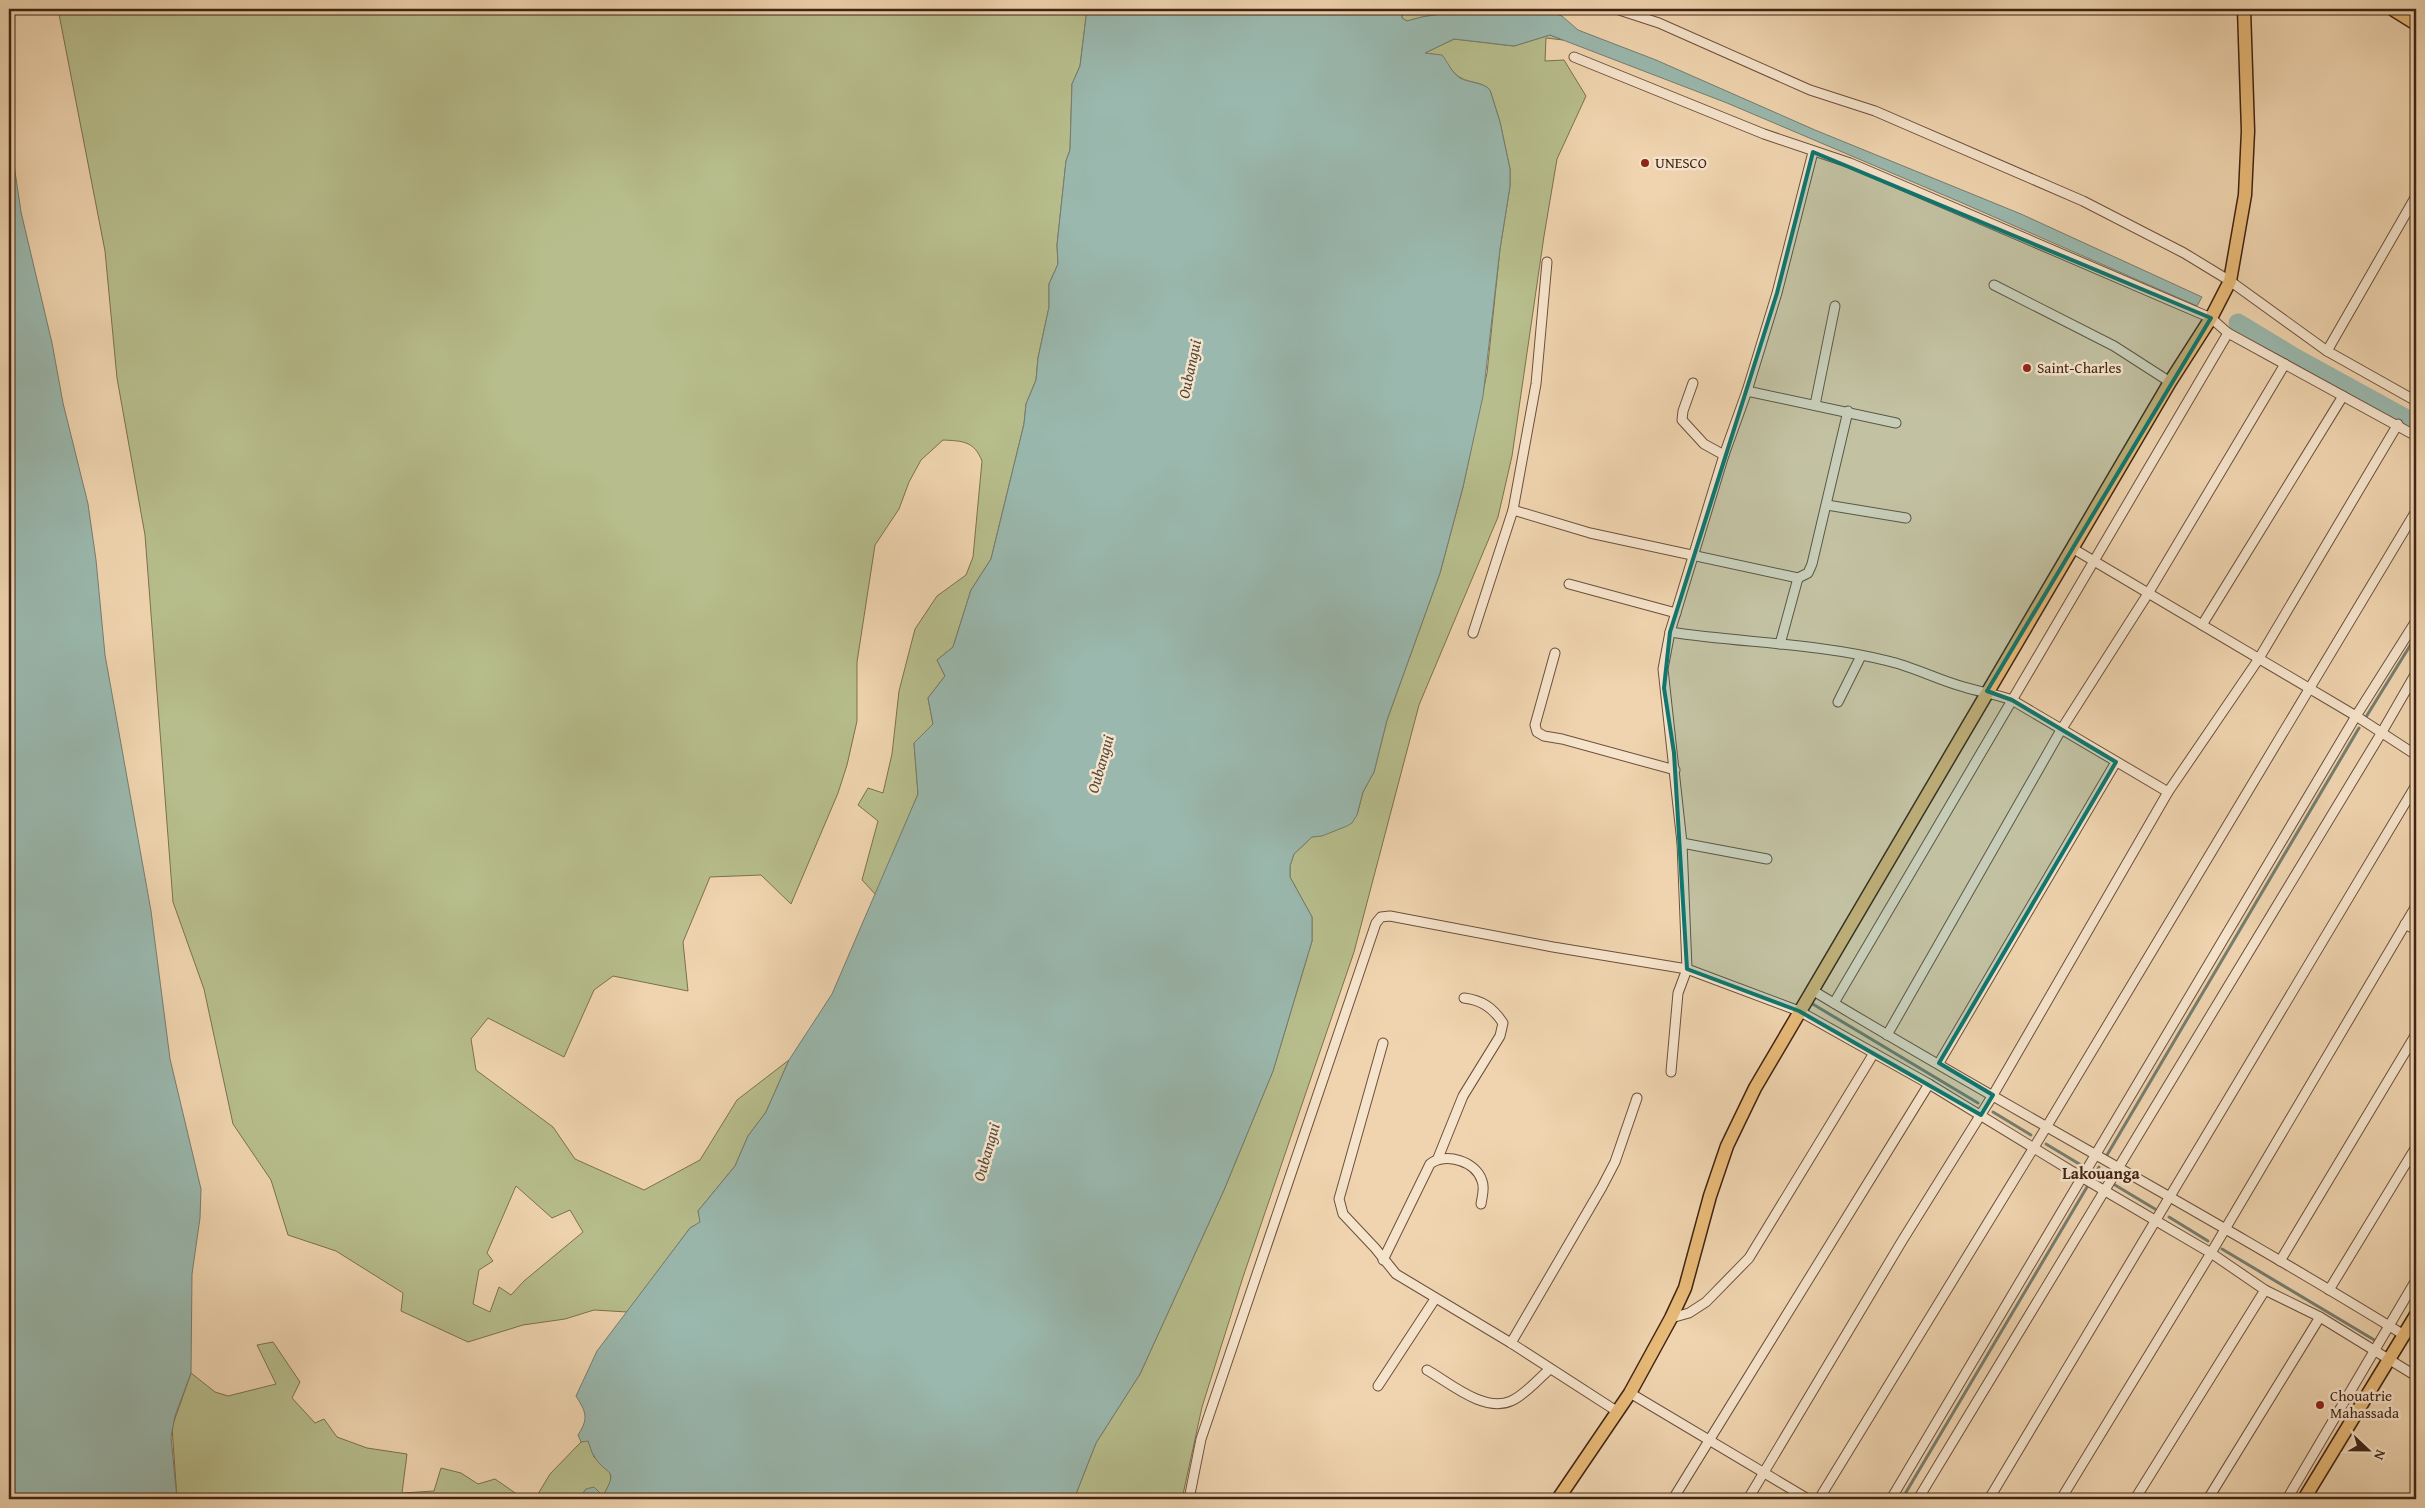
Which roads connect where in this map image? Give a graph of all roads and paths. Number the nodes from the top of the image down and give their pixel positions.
1 (1616, 9) edge
2 (2244, 9) edge
3 (2392, 9) edge
4 (2416, 24) edge
5 (1574, 57) dead end
6 (1814, 152) junction
7 (2416, 196) edge
8 (1548, 262) dead end
9 (2230, 282) junction
10 (1994, 285) dead end
11 (1834, 306) dead end
12 (2212, 318) junction
13 (2228, 333) junction
14 (2327, 352) junction
15 (2284, 364) junction
16 (2170, 382) junction
17 (1693, 383) dead end
18 (1747, 391) junction
19 (2342, 396) junction
20 (2416, 401) edge
21 (1815, 405) junction
22 (1848, 411) junction
23 (1896, 422) dead end
24 (2398, 424) junction
25 (2416, 436) edge
26 (1724, 455) junction
27 (1827, 505) junction
28 (1513, 510) junction
29 (2416, 511) edge
30 (1906, 518) dead end
31 (2072, 548) junction
32 (1694, 556) junction
33 (2095, 560) junction
34 (1798, 578) junction
35 (1569, 584) dead end
36 (2148, 592) junction
37 (1676, 613) junction
38 (2416, 622) edge
39 (2202, 625) junction
40 (1670, 632) junction
41 (1474, 633) dead end
42 (1780, 644) junction
43 (1554, 653) dead end
44 (1861, 656) junction
45 (2258, 660) junction
46 (2416, 672) edge
47 (2309, 689) junction
48 (1987, 691) junction
49 (2012, 700) junction
50 (1838, 702) dead end
51 (2356, 716) junction
52 (2061, 730) junction
53 (2382, 732) junction
54 (2416, 755) edge
55 (2116, 762) junction
56 (1675, 770) junction
57 (2416, 786) edge
58 (2168, 792) junction
59 (1682, 843) junction
60 (1767, 859) dead end
61 (2416, 906) edge
62 (2405, 924) junction
63 (2416, 930) edge
64 (1687, 969) junction
65 (1812, 990) junction
66 (1464, 998) dead end
67 (1834, 1003) junction
68 (1799, 1011) junction
69 (2416, 1034) edge
70 (1886, 1035) junction
71 (1383, 1043) dead end
72 (1874, 1054) junction
73 (1939, 1063) junction
74 (1671, 1072) dead end
75 (1929, 1084) junction
76 (1993, 1095) junction
77 (1636, 1098) dead end
78 (1981, 1115) junction
79 (2047, 1126) junction
80 (2416, 1147) edge
81 (2033, 1148) junction
82 (2096, 1156) junction
83 (1438, 1158) junction
84 (2118, 1169) junction
85 (2083, 1178) junction
86 (2105, 1191) junction
87 (2172, 1197) junction
88 (1481, 1204) dead end
89 (2157, 1222) junction
90 (2225, 1228) junction
91 (2211, 1253) junction
92 (1383, 1260) junction
93 (2280, 1261) junction
94 (2416, 1280) edge
95 (2265, 1290) junction
96 (2329, 1290) junction
97 (1434, 1299) junction
98 (2416, 1315) edge
99 (2320, 1317) junction
100 (1672, 1318) junction
101 (2389, 1326) junction
102 (2404, 1335) junction
103 (1511, 1343) junction
104 (2376, 1351) junction
105 (2389, 1360) junction
106 (1550, 1369) junction
107 (1427, 1370) dead end
108 (2416, 1376) edge
109 (1378, 1386) dead end
110 (1630, 1393) junction
111 (1618, 1412) junction
112 (1709, 1440) junction
113 (1764, 1472) junction
114 (1189, 1499) edge
115 (1558, 1499) edge
116 (1674, 1499) edge
117 (1748, 1499) edge
118 (1808, 1499) edge
119 (1819, 1499) edge
120 (1891, 1499) edge
121 (1918, 1499) edge
122 (1989, 1499) edge
123 (2061, 1499) edge
124 (2135, 1499) edge
125 (2208, 1499) edge
126 (2287, 1499) edge
127 (2304, 1499) edge

1 - 9 street
2 - 9 main road
3 - 4 main road
5 - 6 street
6 - 12 street
6 - 18 street
7 - 14 street
8 - 28 street
9 - 12 main road
9 - 14 street
10 - 16 street
11 - 21 street
12 - 13 street
12 - 16 main road
13 - 15 street
13 - 33 street
14 - 20 street
15 - 19 street
15 - 36 street
16 - 31 main road
17 - 26 street
18 - 21 street
18 - 26 street
19 - 24 street
19 - 39 street
21 - 22 street
22 - 23 street
22 - 27 street
24 - 25 street
24 - 45 street
26 - 32 street
27 - 30 street
27 - 34 street
28 - 32 street
28 - 41 street
29 - 47 street
31 - 33 street
31 - 48 main road
32 - 34 street
32 - 37 street
33 - 36 street
33 - 49 street
34 - 42 street
35 - 37 street
36 - 39 street
36 - 52 street
37 - 40 street
38 - 51 street
39 - 45 street
40 - 42 street
40 - 56 street
42 - 44 street
43 - 56 street
44 - 48 street
44 - 50 street
45 - 47 street
45 - 58 street
46 - 53 street
47 - 51 street
47 - 79 street
48 - 49 street
48 - 65 main road
49 - 52 street
49 - 67 street
51 - 53 street
51 - 82 street
52 - 55 street
52 - 70 street
53 - 54 street
53 - 84 street
55 - 58 street
55 - 73 street
56 - 59 street
57 - 87 street
58 - 76 street
59 - 60 street
59 - 64 street
61 - 62 street
62 - 63 street
62 - 90 street
64 - 68 street
64 - 74 street
64 - 114 street
65 - 67 street
65 - 68 main road
66 - 83 street
67 - 70 street
68 - 72 street
68 - 100 main road
69 - 93 street
70 - 73 street
71 - 92 street
72 - 75 street
72 - 100 street
73 - 76 street
75 - 78 street
75 - 112 street
76 - 78 street
76 - 79 street
77 - 103 street
78 - 81 street
78 - 113 street
79 - 81 street
79 - 82 street
80 - 96 street
81 - 85 street
81 - 119 street
82 - 84 street
82 - 85 street
83 - 88 street
83 - 92 street
84 - 86 street
84 - 87 street
85 - 86 street
85 - 120 street
86 - 89 street
86 - 121 street
87 - 89 street
87 - 90 street
89 - 91 street
89 - 122 street
90 - 91 street
90 - 93 street
91 - 95 street
91 - 123 street
92 - 97 street
93 - 96 street
94 - 101 street
95 - 99 street
95 - 124 street
96 - 101 street
97 - 103 street
97 - 109 street
98 - 102 main road
99 - 104 street
99 - 125 street
100 - 110 main road
101 - 102 street
101 - 104 street
102 - 105 main road
103 - 106 street
104 - 105 street
104 - 126 street
105 - 108 street
105 - 127 main road
106 - 107 street
106 - 111 street
110 - 111 main road
110 - 112 street
111 - 115 main road
112 - 113 street
112 - 116 street
113 - 117 street
113 - 118 street

